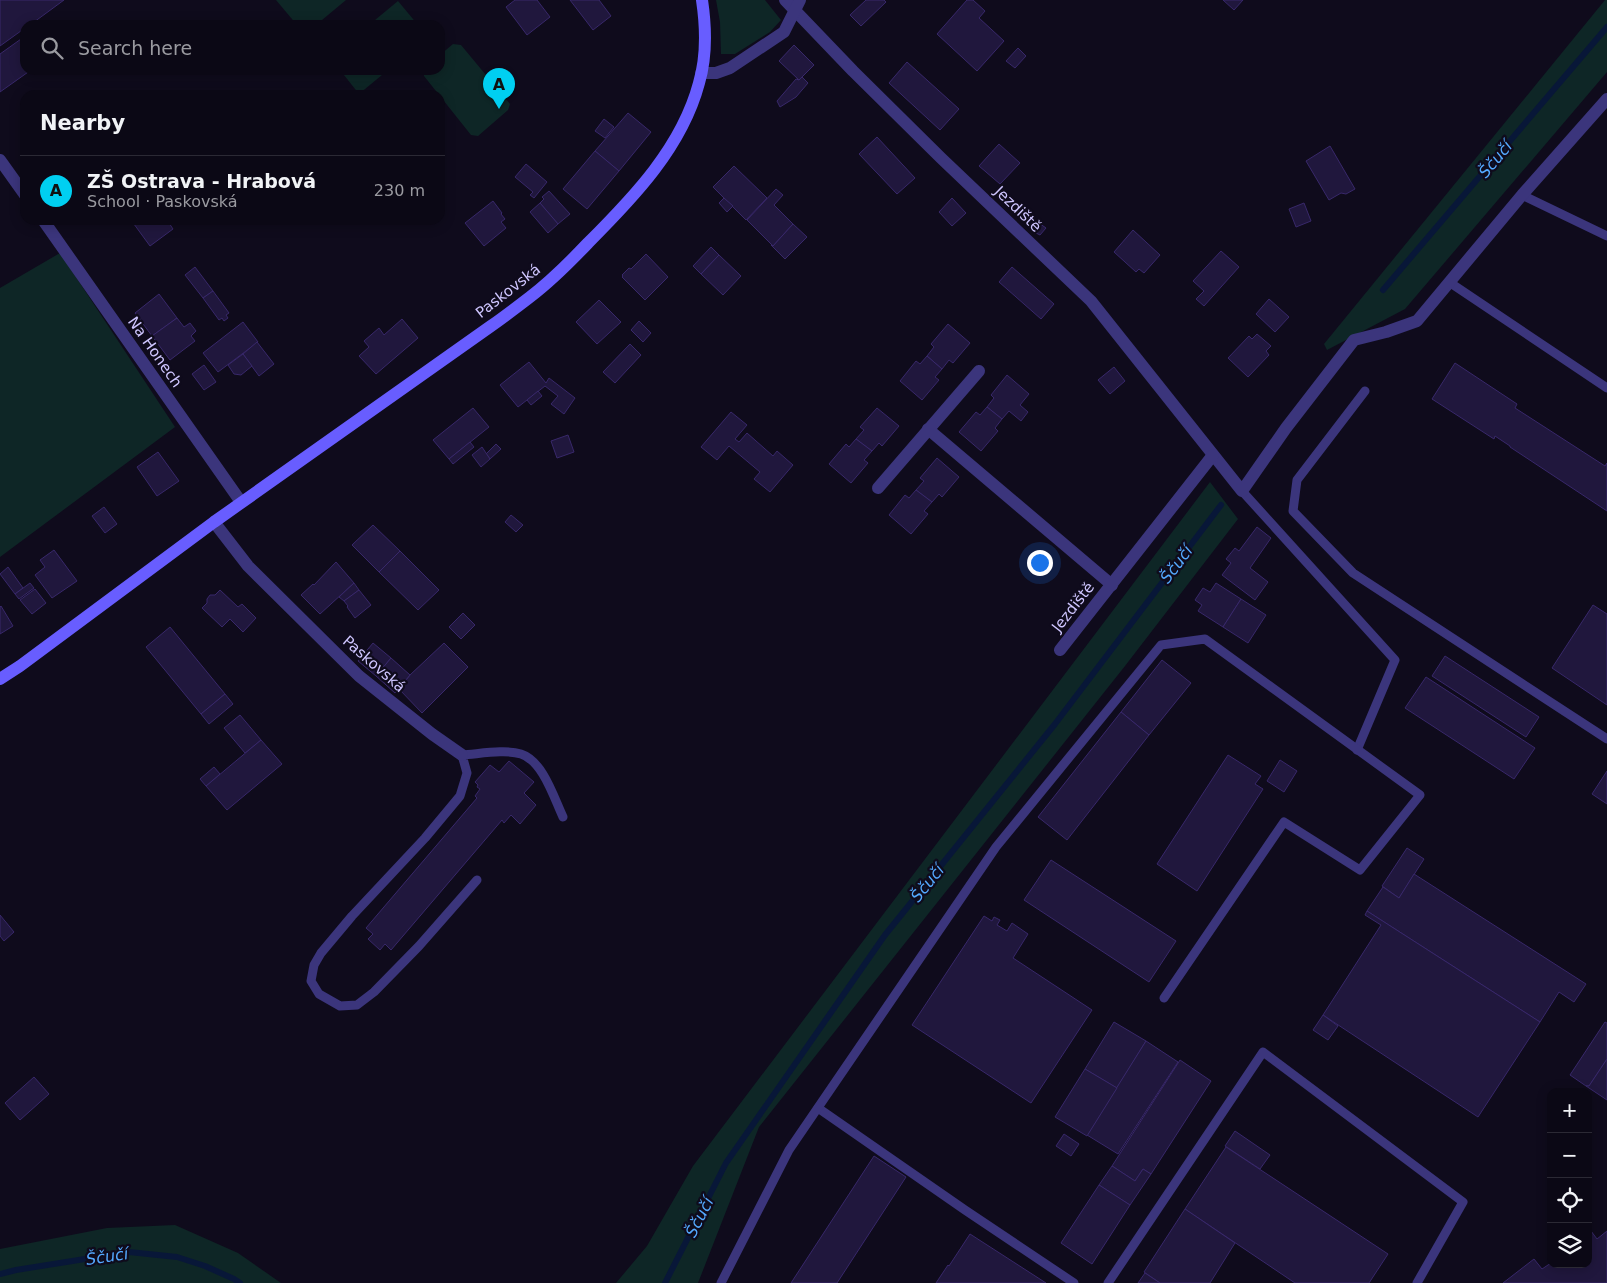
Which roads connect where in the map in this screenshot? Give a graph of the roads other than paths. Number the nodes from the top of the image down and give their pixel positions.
1 (702, 0) edge
2 (785, 0) edge
3 (797, 5) edge
4 (701, 73) junction
5 (1607, 98) edge
6 (0, 160) edge
7 (20, 188) edge
8 (1522, 195) junction
9 (46, 225) edge
10 (1607, 236) edge
11 (1449, 282) junction
12 (979, 371) dead end
13 (1607, 388) edge
14 (1365, 391) dead end
15 (928, 429) junction
16 (1213, 455) junction
17 (878, 488) dead end
18 (1242, 491) junction
19 (241, 502) junction
20 (214, 522) junction
21 (1112, 585) junction
22 (1060, 650) dead end
23 (0, 679) edge
24 (1607, 739) edge
25 (1357, 750) junction
26 (462, 755) junction
27 (564, 817) dead end
28 (477, 880) dead end
29 (1164, 998) dead end
30 (818, 1108) junction
31 (721, 1283) edge
32 (1074, 1283) edge
33 (1108, 1283) edge
34 (1416, 1283) edge

1 - 4 main road, Paskovská
2 - 3 street, Jezdiště
3 - 4 street
3 - 16 street, Jezdiště
4 - 19 main road, Paskovská
5 - 8 street
6 - 7 street
8 - 10 lane
8 - 11 street
9 - 19 street, Na Honech
11 - 13 lane
11 - 18 street
12 - 15 street
14 - 24 lane
15 - 17 street
15 - 21 street, Jezdiště
16 - 18 street, Jezdiště
16 - 21 street, Jezdiště
18 - 25 lane
19 - 20 main road, Paskovská
20 - 23 main road, Paskovská
20 - 26 street, Paskovská
21 - 22 street, Jezdiště
25 - 29 lane
25 - 30 lane
26 - 27 lane
26 - 28 lane
30 - 31 lane
30 - 32 lane
33 - 34 lane

